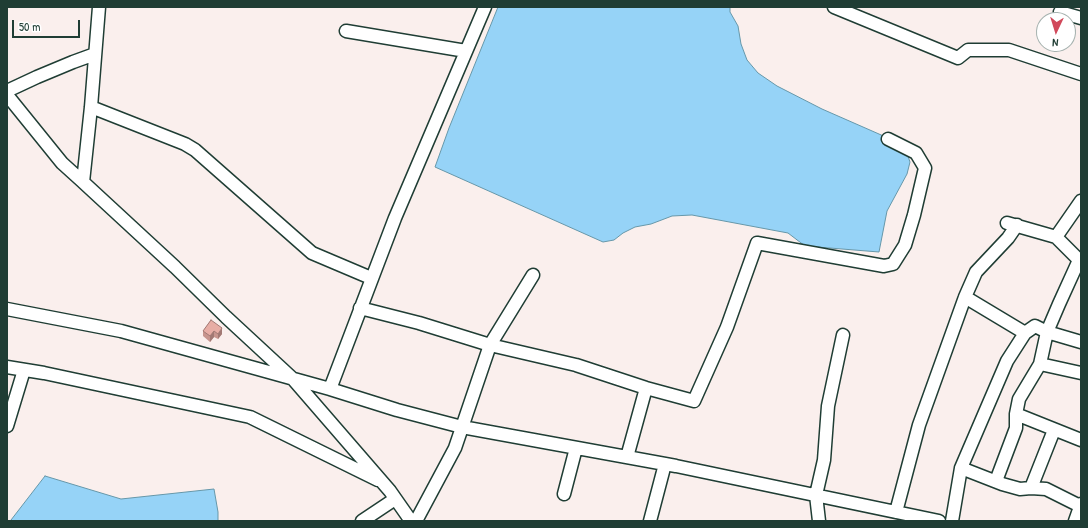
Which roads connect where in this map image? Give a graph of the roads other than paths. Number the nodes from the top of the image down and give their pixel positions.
1 (99, 7) edge
2 (485, 7) edge
3 (834, 7) edge
4 (346, 32) dead end
5 (466, 51) junction
6 (96, 54) junction
7 (1081, 74) edge
8 (7, 91) edge
9 (7, 95) edge
10 (91, 107) junction
11 (888, 139) dead end
12 (83, 182) junction
13 (1081, 201) edge
14 (1056, 236) junction
15 (1080, 261) edge
16 (533, 275) dead end
17 (371, 278) junction
18 (965, 297) junction
19 (360, 308) junction
20 (7, 309) edge
21 (1048, 332) junction
22 (1024, 333) junction
23 (843, 335) dead end
24 (1081, 342) edge
25 (490, 345) junction
26 (1040, 364) junction
27 (7, 367) edge
28 (24, 370) junction
29 (1081, 373) edge
30 (293, 379) junction
31 (646, 388) junction
32 (330, 389) junction
33 (1016, 414) junction
34 (7, 426) edge
35 (462, 427) junction
36 (1054, 430) junction
37 (1081, 440) edge
38 (576, 448) junction
39 (627, 457) junction
40 (665, 464) junction
41 (961, 468) junction
42 (996, 481) junction
43 (382, 482) junction
44 (1031, 488) junction
45 (564, 494) dead end
46 (816, 495) junction
47 (395, 498) junction
48 (1080, 505) edge
49 (896, 512) junction
50 (362, 521) edge
51 (411, 521) edge
52 (416, 521) edge
53 (650, 521) edge
54 (819, 521) edge
55 (939, 521) edge
56 (952, 521) edge
57 (1075, 521) edge

1 - 6 street
2 - 5 street
3 - 7 street
4 - 5 street
5 - 17 street
6 - 8 street
6 - 10 street
9 - 12 street
10 - 12 street
10 - 17 street
11 - 31 street
12 - 30 street
13 - 14 street
14 - 15 street
14 - 18 street
15 - 21 street
16 - 25 street
17 - 19 street
18 - 22 street
18 - 49 street
19 - 25 street
19 - 32 street
20 - 30 street
21 - 22 street
21 - 24 street
21 - 26 street
22 - 41 street
23 - 46 street
25 - 31 street
25 - 35 street
26 - 29 street
26 - 33 street
27 - 28 street
28 - 34 street
28 - 43 street
30 - 32 street
30 - 43 street
31 - 39 street
32 - 35 street
33 - 36 street
33 - 42 street
35 - 38 street
35 - 52 street
36 - 37 street
36 - 44 street
38 - 39 street
38 - 45 street
39 - 40 street
40 - 46 street
40 - 53 street
41 - 42 street
41 - 56 street
42 - 44 street
43 - 47 street
44 - 48 street
46 - 49 street
46 - 54 street
47 - 50 street
47 - 51 street
48 - 57 street
49 - 55 street

